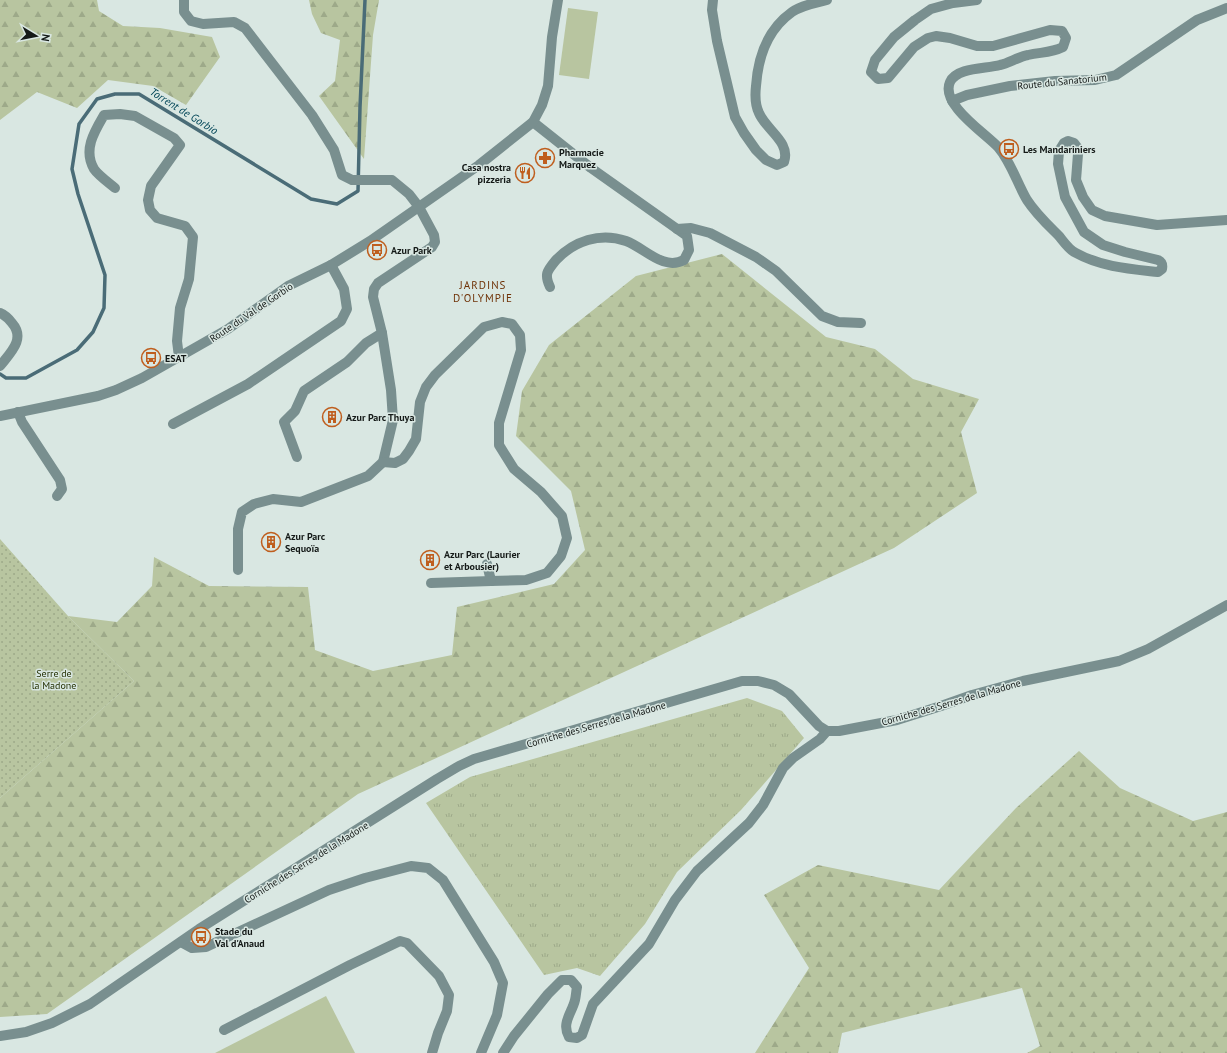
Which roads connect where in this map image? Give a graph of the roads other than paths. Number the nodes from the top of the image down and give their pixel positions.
1 (184, 0) edge
2 (558, 0) edge
3 (713, 0) edge
4 (827, 0) edge
5 (977, 0) edge
6 (1227, 8) edge
7 (952, 101) junction
8 (533, 122) junction
9 (115, 188) dead end
10 (419, 207) junction
11 (1227, 220) edge
12 (677, 229) junction
13 (331, 265) junction
14 (550, 287) dead end
15 (0, 313) edge
16 (861, 323) dead end
17 (382, 333) junction
18 (179, 357) junction
19 (2, 363) edge
20 (18, 412) junction
21 (0, 416) edge
22 (174, 424) dead end
23 (297, 457) dead end
24 (383, 462) junction
25 (57, 496) dead end
26 (487, 564) dead end
27 (238, 570) dead end
28 (491, 581) junction
29 (431, 583) dead end
30 (1227, 605) edge
31 (827, 731) junction
32 (181, 942) junction
33 (224, 1030) dead end
34 (0, 1036) edge
35 (432, 1053) edge
36 (481, 1053) edge
37 (503, 1053) edge

1 - 10 street
2 - 8 street, Route du Val de Gorbio
3 - 4 street
5 - 7 street
6 - 7 street, Route du Sanatorium
7 - 11 street
8 - 10 street, Route du Val de Gorbio
8 - 12 street
9 - 18 street
10 - 13 street, Route du Val de Gorbio
10 - 17 street
12 - 14 street
12 - 16 street
13 - 18 street, Route du Val de Gorbio
13 - 22 street
15 - 19 street
17 - 23 street
17 - 24 street
18 - 20 street, Route du Val de Gorbio
20 - 21 street, Route du Val de Gorbio
20 - 25 street
24 - 27 street
24 - 28 street
26 - 28 street
28 - 29 street
30 - 31 street, Corniche des Serres de la Madone
31 - 32 street, Corniche des Serres de la Madone
31 - 37 street
32 - 34 street, Corniche des Serres de la Madone
32 - 36 street
33 - 35 street

